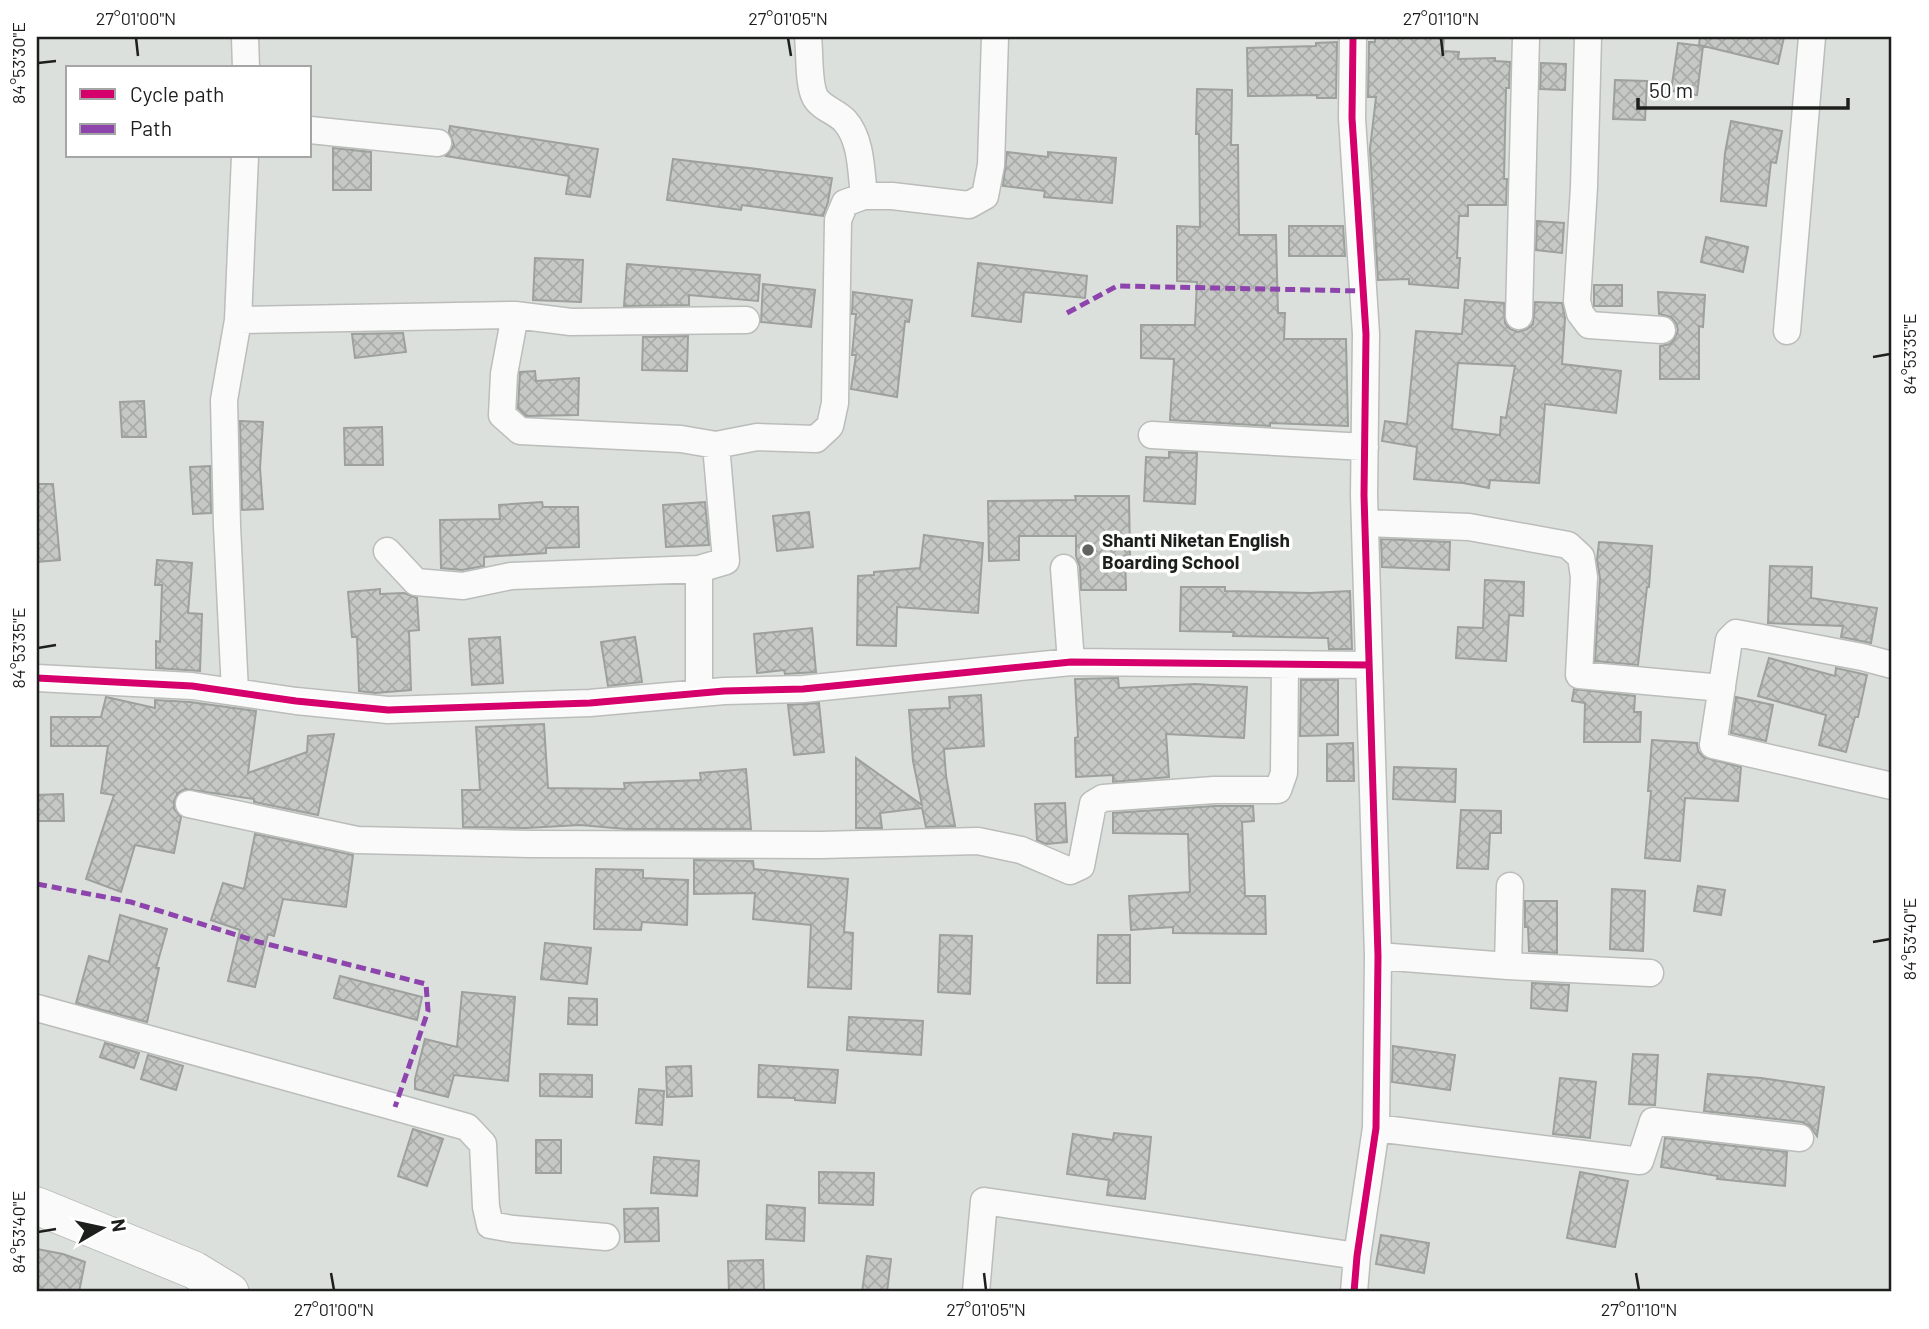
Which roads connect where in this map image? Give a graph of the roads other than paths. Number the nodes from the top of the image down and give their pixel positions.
1 (245, 37) edge
2 (808, 37) edge
3 (995, 37) edge
4 (1353, 37) edge
5 (1526, 37) edge
6 (1588, 37) edge
7 (1812, 37) edge
8 (246, 66) edge
9 (312, 130) edge
10 (438, 143) dead end
11 (245, 158) edge
12 (864, 196) junction
13 (515, 315) junction
14 (1519, 316) dead end
15 (238, 320) junction
16 (746, 320) dead end
17 (1662, 330) dead end
18 (1787, 331) dead end
19 (1152, 435) dead end
20 (716, 445) junction
21 (1365, 447) junction
22 (1366, 523) junction
23 (387, 551) dead end
24 (1064, 568) dead end
25 (699, 569) junction
26 (1071, 662) junction
27 (1285, 664) junction
28 (1368, 665) junction
29 (1892, 665) edge
30 (37, 678) edge
31 (1723, 688) junction
32 (235, 692) junction
33 (699, 694) junction
34 (1892, 786) edge
35 (189, 804) dead end
36 (1510, 886) dead end
37 (1378, 956) junction
38 (1508, 966) junction
39 (1650, 973) dead end
40 (37, 1009) edge
41 (1376, 1128) junction
42 (1800, 1138) dead end
43 (37, 1206) edge
44 (606, 1237) dead end
45 (1357, 1256) junction
46 (230, 1292) edge
47 (976, 1292) edge
48 (1354, 1292) edge

1 - 8 street
2 - 12 street
3 - 12 street
4 - 21 street
5 - 14 street
6 - 17 street
7 - 18 street
9 - 10 street
11 - 15 street
12 - 20 street
13 - 15 street
13 - 16 street
13 - 20 street
15 - 32 street
19 - 21 street
20 - 25 street
21 - 22 street
22 - 28 street
22 - 31 street
23 - 25 street
24 - 26 street
25 - 33 street
26 - 27 street
26 - 33 street
27 - 28 street
27 - 35 street
28 - 37 street
29 - 31 street
30 - 32 street
31 - 34 street
32 - 33 street
36 - 38 street
37 - 38 street
37 - 41 street
38 - 39 street
40 - 44 street
41 - 42 street
41 - 45 street
43 - 46 street
45 - 47 street
45 - 48 street

